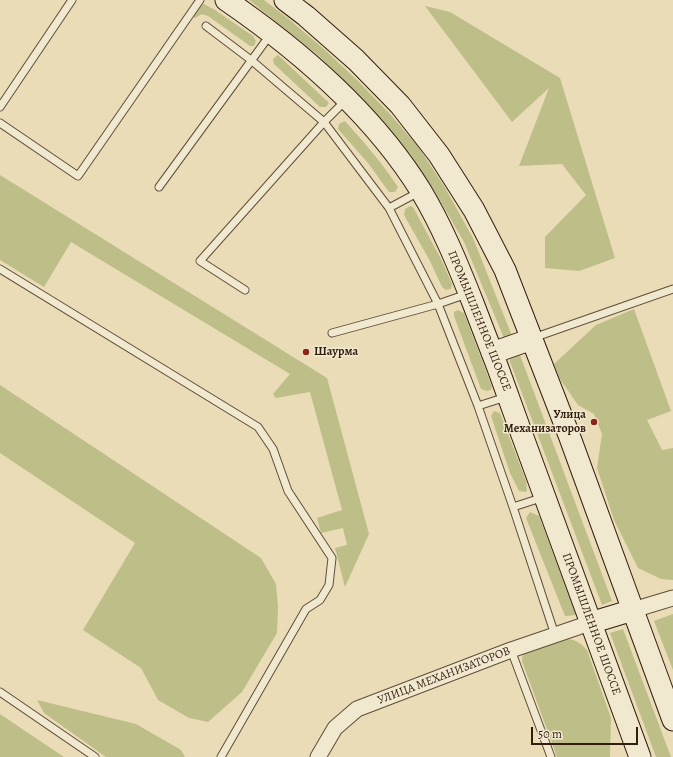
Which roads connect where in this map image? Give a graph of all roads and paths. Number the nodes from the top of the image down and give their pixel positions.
1 (72, 0) edge
2 (200, 0) edge
3 (226, 0) edge
4 (285, 0) edge
5 (206, 26) dead end
6 (271, 33) junction
7 (252, 60) junction
8 (346, 99) junction
9 (0, 107) edge
10 (324, 122) junction
11 (0, 123) edge
12 (159, 186) dead end
13 (421, 191) junction
14 (389, 208) junction
15 (0, 269) edge
16 (673, 289) edge
17 (245, 290) dead end
18 (469, 293) junction
19 (438, 304) junction
20 (332, 333) dead end
21 (532, 339) junction
22 (492, 353) junction
23 (508, 396) junction
24 (478, 406) junction
25 (545, 497) junction
26 (513, 507) junction
27 (673, 598) edge
28 (632, 610) junction
29 (590, 622) junction
30 (555, 635) junction
31 (511, 650) junction
32 (0, 692) edge
33 (673, 720) edge
34 (95, 757) edge
35 (221, 757) edge
36 (318, 757) edge
37 (551, 757) edge
38 (640, 757) edge

1 - 9 lane
2 - 11 lane
3 - 6 main road, ПРОМЫШЛЕННОЕ ШОССЕ
4 - 21 main road
5 - 7 lane
6 - 7 lane
6 - 8 main road, ПРОМЫШЛЕННОЕ ШОССЕ
7 - 10 lane
7 - 12 lane
8 - 10 lane
8 - 13 main road, ПРОМЫШЛЕННОЕ ШОССЕ
10 - 14 lane
10 - 17 lane
13 - 14 lane
13 - 18 main road, ПРОМЫШЛЕННОЕ ШОССЕ
14 - 19 lane
15 - 35 lane
16 - 21 lane
18 - 19 lane
18 - 22 main road, ПРОМЫШЛЕННОЕ ШОССЕ
19 - 20 lane
19 - 24 lane
21 - 22 main road
21 - 28 main road
22 - 23 main road, ПРОМЫШЛЕННОЕ ШОССЕ
23 - 24 lane
23 - 25 main road, ПРОМЫШЛЕННОЕ ШОССЕ
24 - 26 lane
25 - 26 lane
25 - 29 main road, ПРОМЫШЛЕННОЕ ШОССЕ
26 - 30 lane
27 - 28 street
28 - 29 main road
28 - 33 main road
29 - 30 street, УЛИЦА МЕХАНИЗАТОРОВ
29 - 38 main road, ПРОМЫШЛЕННОЕ ШОССЕ
30 - 31 street, УЛИЦА МЕХАНИЗАТОРОВ
31 - 36 street, УЛИЦА МЕХАНИЗАТОРОВ
31 - 37 lane
32 - 34 lane

